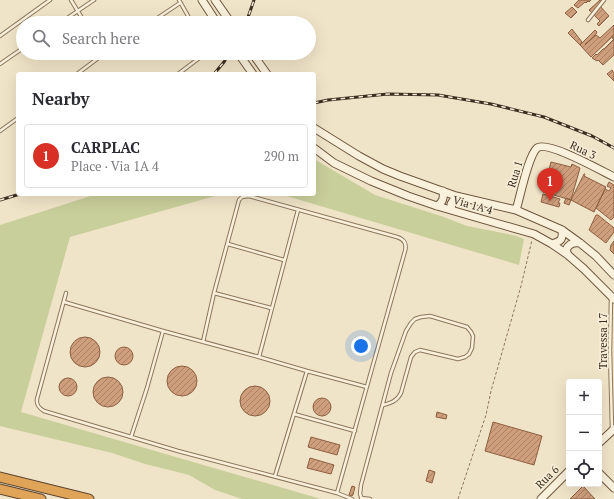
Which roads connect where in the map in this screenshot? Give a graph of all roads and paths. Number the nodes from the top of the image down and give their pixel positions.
1 (50, 0) edge
2 (70, 0) edge
3 (94, 0) edge
4 (202, 0) edge
5 (215, 0) edge
6 (604, 0) edge
7 (179, 1) edge
8 (77, 11) junction
9 (28, 16) edge
10 (70, 16) edge
11 (80, 16) edge
12 (159, 16) edge
13 (188, 16) edge
14 (212, 16) edge
15 (226, 16) edge
16 (588, 20) dead end
17 (16, 24) edge
18 (0, 36) edge
19 (16, 53) edge
20 (96, 60) edge
21 (197, 60) edge
22 (243, 60) edge
23 (257, 60) edge
24 (0, 64) edge
25 (80, 72) edge
26 (181, 72) edge
27 (251, 72) edge
28 (266, 72) edge
29 (16, 119) edge
30 (316, 129) edge
31 (0, 131) edge
32 (541, 146) joint
33 (316, 149) edge
34 (614, 177) edge
35 (443, 191) junction
36 (456, 196) junction
37 (437, 206) junction
38 (298, 210) junction
39 (452, 210) junction
40 (516, 210) junction
41 (562, 230) junction
42 (534, 234) junction
43 (580, 243) junction
44 (228, 244) junction
45 (552, 244) junction
46 (568, 255) junction
47 (284, 260) junction
48 (614, 275) edge
49 (66, 293) dead end
50 (214, 293) junction
51 (612, 298) edge
52 (64, 302) junction
53 (271, 308) junction
54 (163, 331) junction
55 (203, 342) junction
56 (259, 357) junction
57 (307, 372) junction
58 (367, 387) junction
59 (383, 405) junction
60 (294, 414) junction
61 (355, 431) junction
62 (613, 431) edge
63 (131, 437) junction
64 (602, 440) edge
65 (566, 474) edge
66 (0, 476) edge
67 (275, 476) junction
68 (602, 476) edge
69 (614, 488) edge
70 (0, 489) edge
71 (337, 493) junction
72 (361, 498) edge
73 (41, 499) edge
74 (89, 499) edge
75 (352, 499) edge
76 (370, 499) edge
77 (458, 499) edge
78 (541, 499) edge

1 - 9 lane
2 - 8 lane
3 - 8 lane
4 - 14 main road
5 - 15 main road
6 - 16 lane
7 - 12 lane
7 - 13 lane
8 - 10 lane
8 - 11 lane
17 - 18 lane
19 - 24 lane
20 - 25 lane
21 - 26 lane
22 - 27 main road
23 - 28 main road
29 - 31 lane
30 - 35 main road, Via 1A 4
32 - 34 main road, Rua 3
32 - 40 main road, Rua 1
33 - 37 main road, Via 1A 4
35 - 36 main road, Via 1A 4
35 - 37 main road
36 - 39 main road
36 - 40 main road, Via 1A 4
37 - 39 main road, Via 1A 4
38 - 44 lane
38 - 47 lane
38 - 58 lane
39 - 42 main road, Via 1A 4
40 - 41 main road, Via 1A 4
41 - 43 main road, Via 1A 4
41 - 45 main road
42 - 45 main road, Via 1A 4
42 - 77 path
43 - 46 main road
43 - 48 main road, Via 1A 4
44 - 47 lane
44 - 50 lane
45 - 46 main road, Via 1A 4
46 - 51 main road, Via 1A 4
47 - 53 lane
49 - 52 lane
50 - 53 lane
50 - 55 lane
51 - 62 lane, Travessa 17
52 - 54 lane
52 - 63 lane
53 - 56 lane
54 - 55 lane
54 - 63 lane
55 - 56 lane
56 - 57 lane
57 - 58 lane
57 - 60 lane
58 - 61 lane
59 - 59 lane
59 - 72 lane
60 - 61 lane
60 - 67 lane
61 - 71 lane
62 - 64 main road
63 - 67 lane
65 - 78 main road, Rua 6
66 - 74 highway
67 - 71 lane
68 - 69 main road
70 - 73 highway
71 - 75 lane
72 - 76 lane

